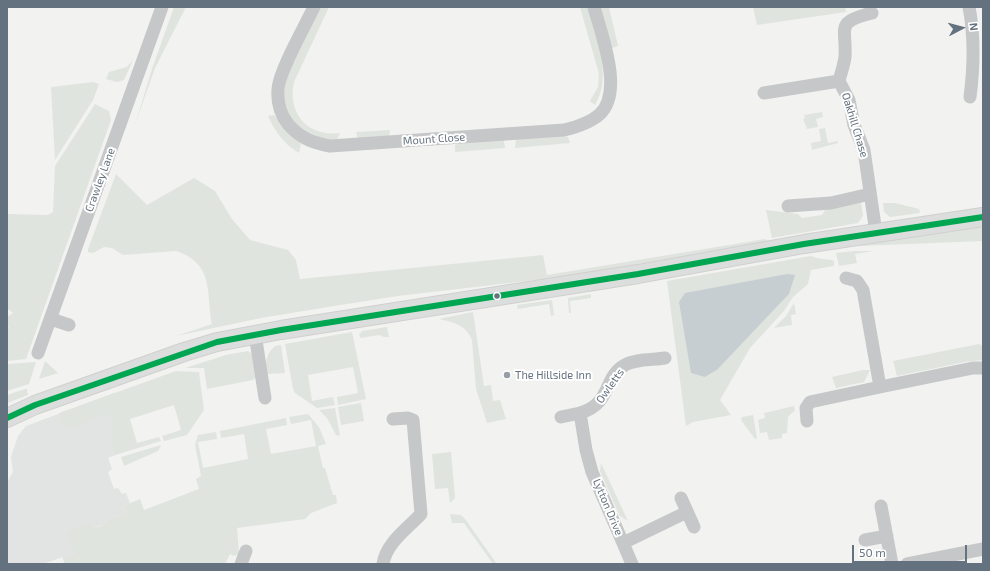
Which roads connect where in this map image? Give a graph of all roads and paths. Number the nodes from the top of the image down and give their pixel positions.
1 (162, 7) edge
2 (314, 7) edge
3 (594, 7) edge
4 (969, 7) edge
5 (872, 13) dead end
6 (978, 69) edge
7 (839, 81) junction
8 (764, 94) dead end
9 (970, 97) dead end
10 (870, 194) junction
11 (788, 206) dead end
12 (983, 217) edge
13 (876, 234) junction
14 (846, 278) dead end
15 (51, 319) junction
16 (69, 325) dead end
17 (255, 334) junction
18 (38, 352) dead end
19 (664, 358) dead end
20 (983, 368) edge
21 (880, 387) junction
22 (265, 398) dead end
23 (580, 413) junction
24 (561, 417) dead end
25 (7, 418) edge
26 (394, 419) dead end
27 (807, 421) dead end
28 (681, 498) dead end
29 (881, 506) dead end
30 (687, 512) junction
31 (694, 527) dead end
32 (887, 536) junction
33 (865, 540) dead end
34 (623, 543) junction
35 (983, 549) edge
36 (246, 551) dead end
37 (241, 564) edge
38 (383, 564) edge
39 (632, 564) edge
40 (892, 564) edge
41 (906, 564) edge

1 - 15 street, Crawley Lane
2 - 3 street, Mount Close
4 - 6 street
5 - 7 street, Oakhill Chase
6 - 9 street
7 - 8 street, Oakhill Chase
7 - 10 street, Oakhill Chase
10 - 11 street
10 - 13 street, Oakhill Chase
12 - 13 main road
13 - 17 main road
14 - 21 street
15 - 16 street
15 - 18 street, Crawley Lane
17 - 22 street
17 - 25 main road
19 - 23 street, Owletts
20 - 21 street
21 - 27 street
23 - 24 street, Owletts
23 - 34 street, Lytton Drive
26 - 38 street
28 - 30 street
29 - 32 street
30 - 31 street
30 - 34 street, Lytton Drive
32 - 33 street
32 - 40 street
34 - 39 street, Lytton Drive
35 - 41 street
36 - 37 street

